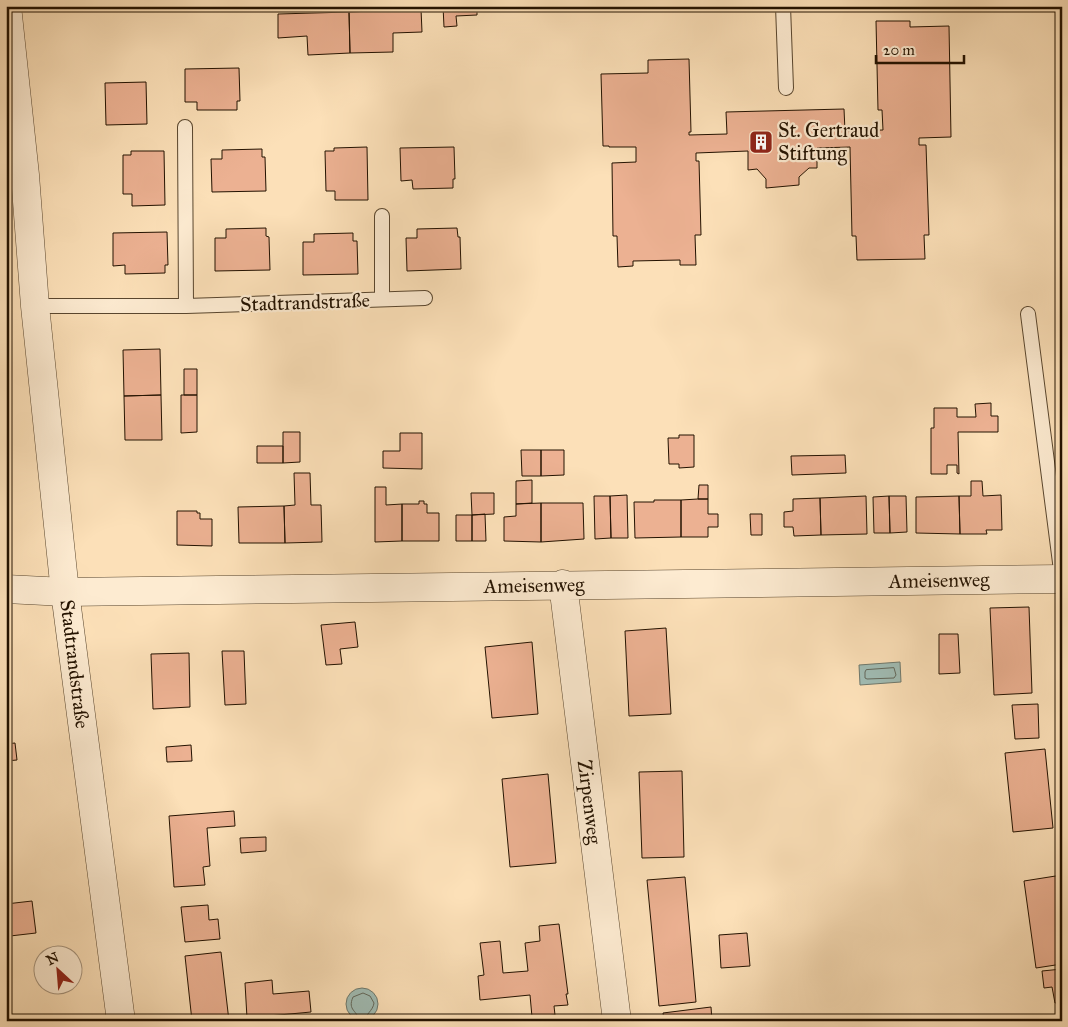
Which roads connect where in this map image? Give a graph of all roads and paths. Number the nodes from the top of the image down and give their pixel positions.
1 (7, 6) edge
2 (783, 6) edge
3 (786, 88) dead end
4 (185, 127) dead end
5 (382, 216) dead end
6 (424, 298) dead end
7 (382, 299) junction
8 (35, 306) junction
9 (186, 306) junction
10 (1028, 314) dead end
11 (1062, 578) edge
12 (563, 584) junction
13 (6, 589) edge
14 (65, 592) junction
15 (121, 1021) edge
16 (617, 1021) edge

1 - 8 street, Stadtrandstraße
2 - 3 lane
4 - 9 lane
5 - 7 lane
6 - 7 lane, Stadtrandstraße
7 - 9 lane, Stadtrandstraße
8 - 9 lane, Stadtrandstraße
8 - 14 street, Stadtrandstraße
10 - 11 lane
11 - 12 street, Ameisenweg
12 - 14 street, Ameisenweg
12 - 16 street, Zirpenweg
13 - 14 street, Ameisenweg
14 - 15 street, Stadtrandstraße

